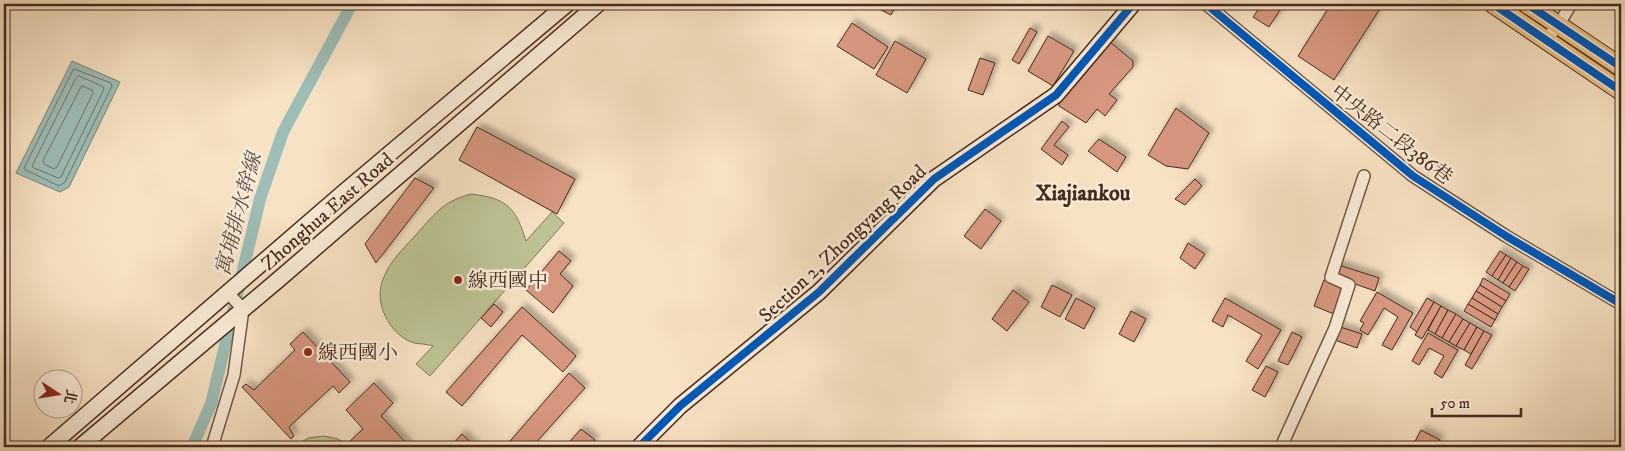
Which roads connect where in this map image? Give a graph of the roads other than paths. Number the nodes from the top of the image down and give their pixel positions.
1 (567, 4) edge
2 (598, 4) edge
3 (1133, 4) edge
4 (1206, 4) edge
5 (1493, 4) edge
6 (1526, 4) edge
7 (1571, 4) edge
8 (1552, 33) junction
9 (1621, 67) edge
10 (1621, 91) edge
11 (1364, 176) dead end
12 (228, 293) junction
13 (1621, 304) edge
14 (243, 309) junction
15 (49, 447) edge
16 (80, 447) edge
17 (212, 447) edge
18 (639, 447) edge
19 (1281, 447) edge

1 - 12 main road, Zhonghua East Road
2 - 14 main road, Zhonghua East Road
3 - 18 main road, Section 2, Zhongyang Road
4 - 13 street, 中央路二段386巷
5 - 8 main road
6 - 8 main road
7 - 8 street
8 - 9 main road
8 - 10 main road
11 - 19 street
12 - 14 street
12 - 15 main road, Zhonghua East Road
14 - 16 main road, Zhonghua East Road
14 - 17 street

